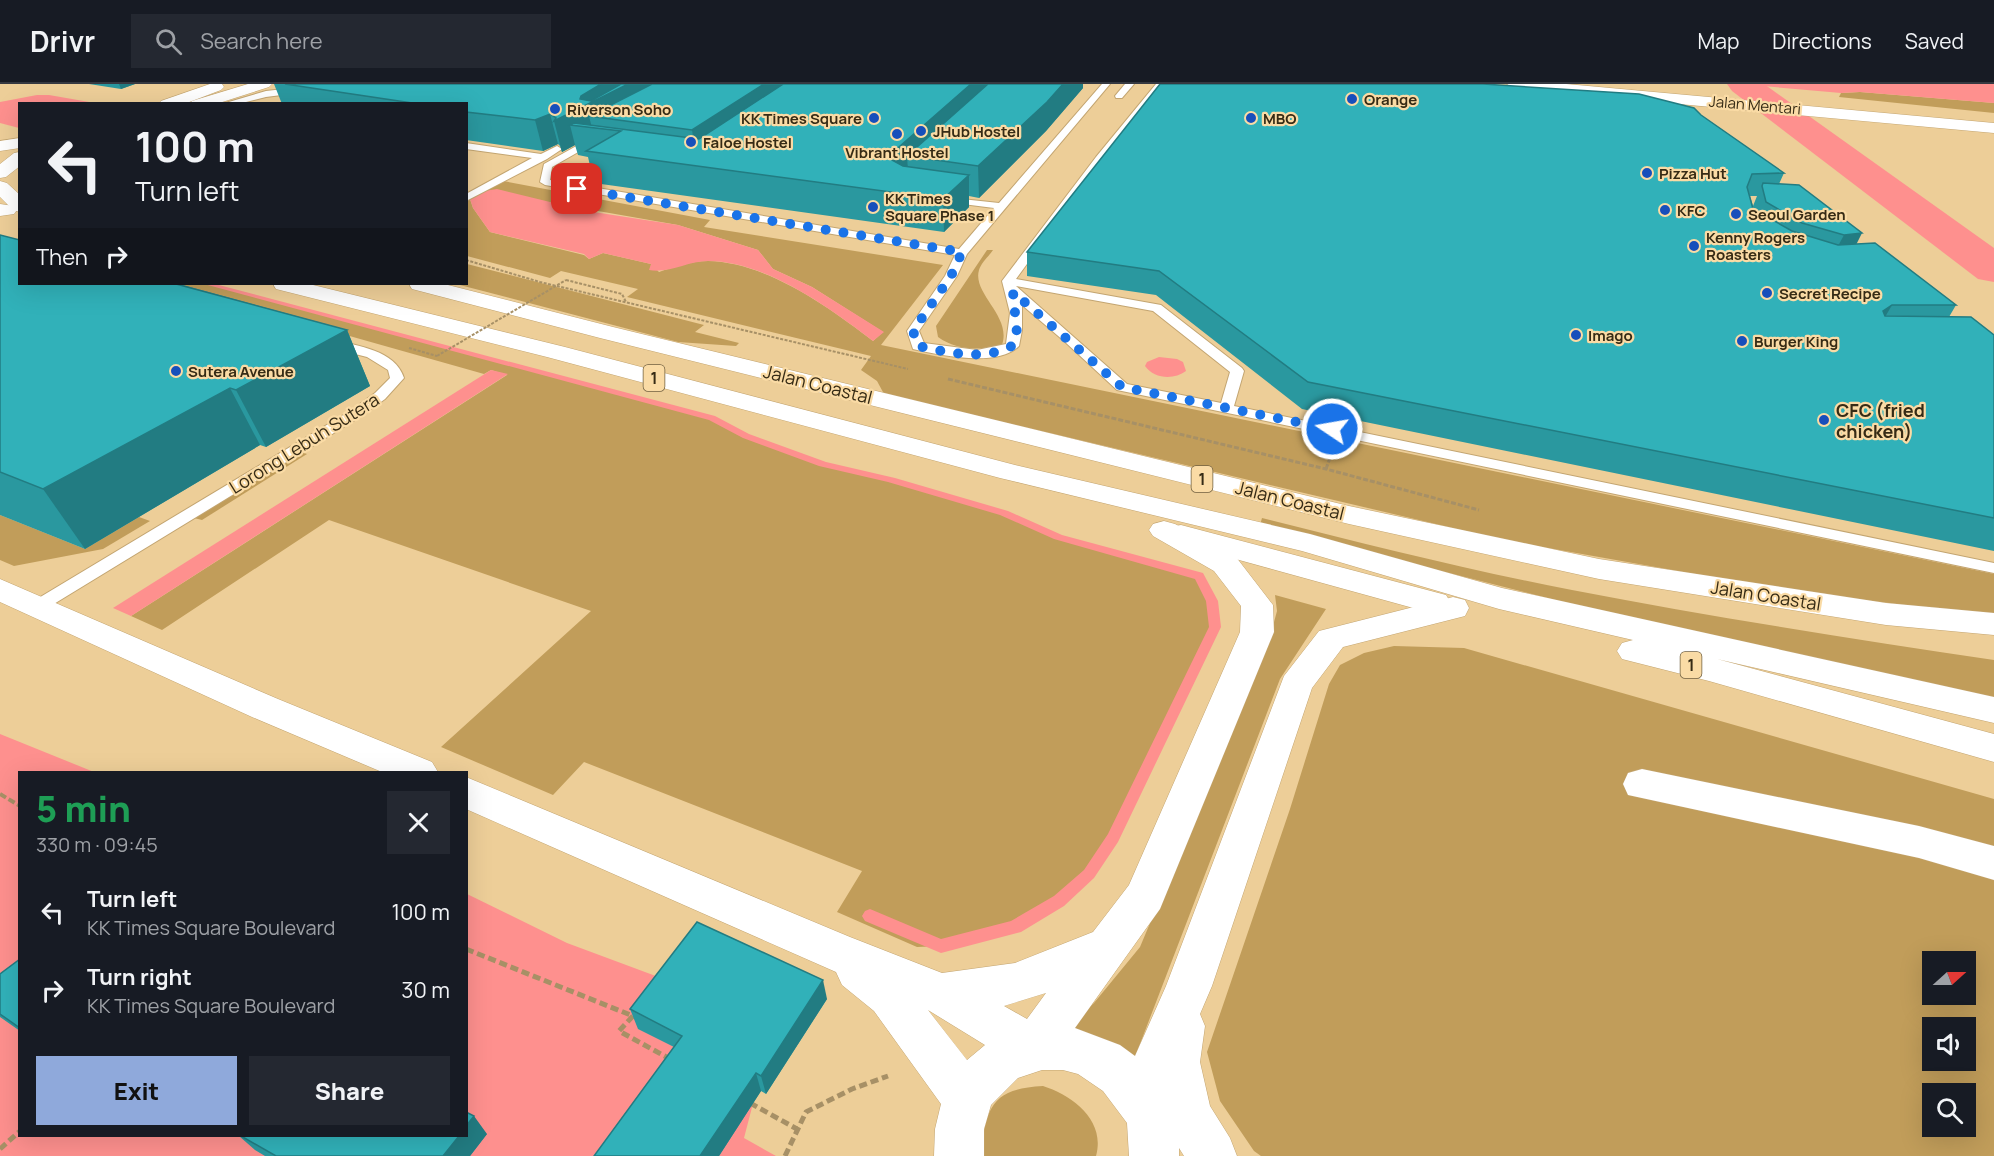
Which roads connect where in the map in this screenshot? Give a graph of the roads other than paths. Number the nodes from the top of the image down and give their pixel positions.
1 (225, 84) edge
2 (264, 84) edge
3 (270, 84) edge
4 (1130, 84) edge
5 (1160, 84) edge
6 (1515, 84) edge
7 (1650, 84) edge
8 (1102, 85) edge
9 (312, 89) edge
10 (1587, 92) junction
11 (1119, 96) dead end
12 (1544, 98) edge
13 (173, 102) edge
14 (205, 102) edge
15 (220, 102) edge
16 (234, 102) edge
17 (1994, 117) edge
18 (1994, 128) edge
19 (584, 133) edge
20 (606, 133) edge
21 (18, 143) edge
22 (0, 146) edge
23 (468, 146) edge
24 (577, 148) junction
25 (599, 151) edge
26 (544, 157) junction
27 (18, 159) edge
28 (0, 173) edge
29 (18, 178) edge
30 (0, 187) edge
31 (468, 197) edge
32 (937, 198) edge
33 (1001, 206) junction
34 (9, 209) edge
35 (962, 252) junction
36 (288, 285) edge
37 (424, 285) edge
38 (1010, 287) junction
39 (316, 340) edge
40 (1227, 407) junction
41 (1010, 472) junction
42 (1164, 530) junction
43 (1994, 568) edge
44 (0, 589) edge
45 (38, 606) junction
46 (1453, 608) junction
47 (1994, 624) edge
48 (1994, 710) edge
49 (1994, 748) edge
50 (417, 771) edge
51 (1642, 784) dead end
52 (468, 793) edge
53 (1994, 863) edge
54 (1107, 946) junction
55 (834, 951) junction
56 (1189, 986) junction
57 (942, 994) junction
58 (1033, 1048) junction
59 (967, 1100) junction
60 (1160, 1135) edge
61 (959, 1156) edge
62 (1212, 1156) edge

1 - 13 main road
2 - 14 main road
3 - 15 main road
4 - 11 lane
5 - 38 lane
6 - 10 main road, Jalan Mentari
7 - 17 main road, Jalan Mentari
8 - 33 lane
9 - 16 lane
10 - 12 lane
10 - 18 main road, Jalan Mentari
19 - 26 lane
20 - 24 lane
21 - 22 main road
23 - 26 lane
24 - 25 lane
24 - 35 lane
26 - 31 lane
27 - 28 main road
28 - 29 main road
30 - 34 main road
32 - 33 lane
33 - 35 lane
35 - 38 lane
36 - 41 main road, Jalan Coastal / 1
37 - 47 main road, Jalan Coastal / 1
38 - 40 lane
38 - 40 lane
39 - 45 lane, Lorong Lebuh Sutera
40 - 43 lane
41 - 42 main road, Jalan Coastal / 1
41 - 48 main road, Jalan Coastal / 1
42 - 46 main road, Jalan Coastal / 1
42 - 54 main road
44 - 45 main road
45 - 50 main road
46 - 49 main road, Jalan Coastal / 1
46 - 56 main road
51 - 53 main road
52 - 55 main road
54 - 57 main road
54 - 58 main road
55 - 57 main road
55 - 59 main road
56 - 60 main road
56 - 62 main road
57 - 58 main road
58 - 59 main road
58 - 60 main road
59 - 61 main road

